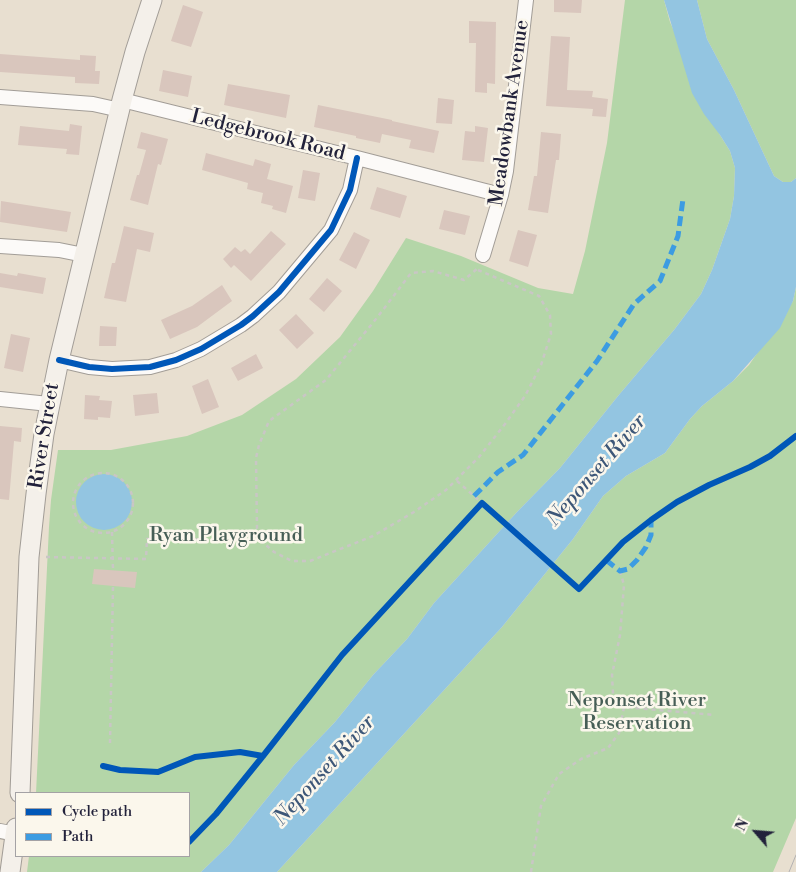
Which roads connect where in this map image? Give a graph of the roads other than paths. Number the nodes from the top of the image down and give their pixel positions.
1 (152, 0) edge
2 (526, 0) edge
3 (0, 98) edge
4 (121, 105) junction
5 (357, 158) junction
6 (501, 195) junction
7 (0, 246) edge
8 (483, 254) dead end
9 (84, 255) junction
10 (58, 360) junction
11 (0, 398) edge
12 (49, 404) junction
13 (20, 792) edge
14 (11, 831) edge
15 (10, 872) edge

1 - 4 main road, River Street
2 - 6 street, Meadowbank Avenue
3 - 4 street, Ledgebrook Road
4 - 5 street, Ledgebrook Road
4 - 9 main road, River Street
5 - 6 street, Ledgebrook Road
5 - 10 street
6 - 8 street, Meadowbank Avenue
7 - 9 street
9 - 10 main road, River Street
10 - 12 main road, River Street
11 - 12 street
12 - 13 main road, River Street
14 - 15 main road

